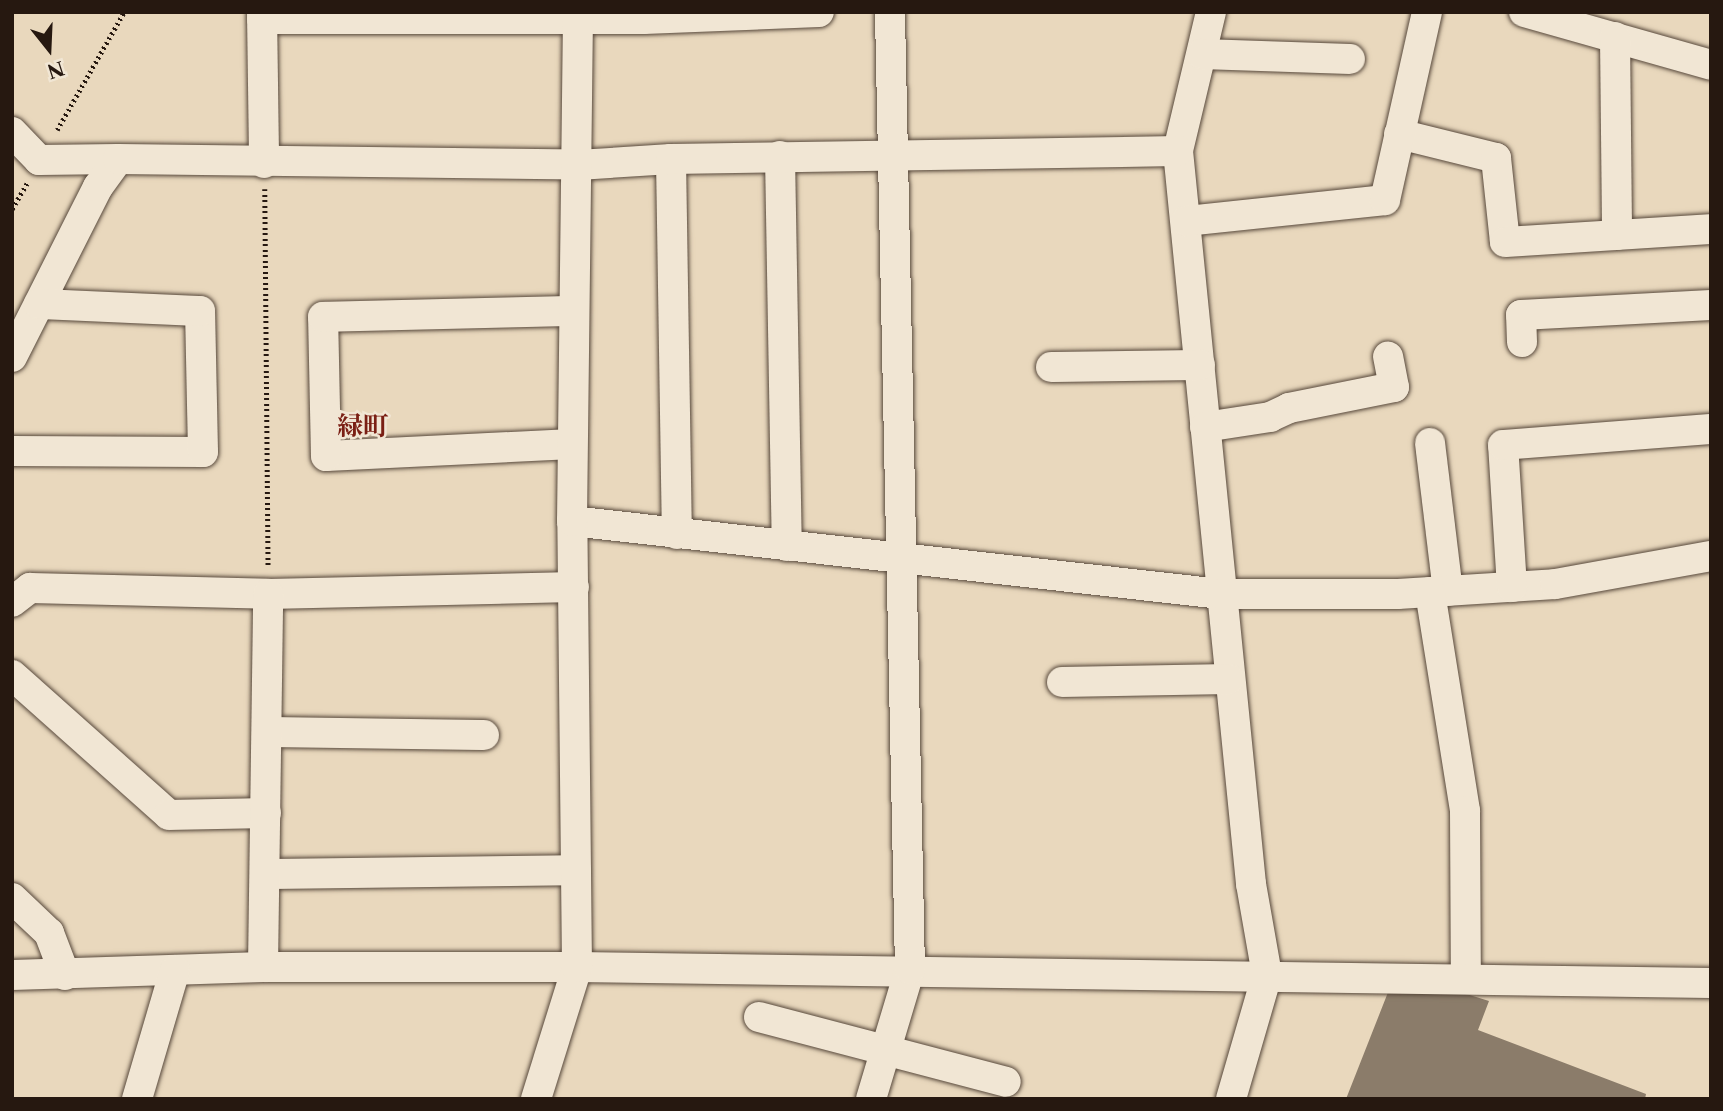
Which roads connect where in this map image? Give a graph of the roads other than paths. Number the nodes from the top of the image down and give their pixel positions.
1 (819, 12) edge
2 (890, 12) edge
3 (1211, 12) edge
4 (1427, 12) edge
5 (1524, 12) edge
6 (262, 16) edge
7 (644, 16) edge
8 (578, 19) junction
9 (1615, 37) junction
10 (1202, 54) junction
11 (1350, 59) dead end
12 (1711, 65) edge
13 (12, 132) edge
14 (1399, 134) junction
15 (1178, 151) junction
16 (892, 153) junction
17 (780, 156) junction
18 (118, 159) junction
19 (671, 159) junction
20 (264, 163) junction
21 (578, 165) junction
22 (1186, 221) junction
23 (1711, 229) edge
24 (1617, 235) junction
25 (39, 304) junction
26 (1711, 305) edge
27 (574, 311) junction
28 (1522, 342) dead end
29 (12, 357) edge
30 (1388, 357) dead end
31 (1200, 365) junction
32 (1051, 367) dead end
33 (1205, 427) junction
34 (1711, 429) edge
35 (1430, 443) dead end
36 (572, 444) junction
37 (12, 451) edge
38 (572, 521) junction
39 (677, 534) junction
40 (787, 546) junction
41 (1711, 556) edge
42 (901, 559) junction
43 (574, 587) junction
44 (1512, 587) junction
45 (1439, 591) junction
46 (268, 594) junction
47 (1221, 594) junction
48 (12, 602) edge
49 (12, 675) edge
50 (1229, 679) junction
51 (1062, 682) dead end
52 (267, 732) junction
53 (484, 735) dead end
54 (266, 813) junction
55 (576, 870) junction
56 (267, 874) junction
57 (12, 898) edge
58 (263, 967) junction
59 (577, 967) junction
60 (910, 969) junction
61 (175, 970) junction
62 (12, 975) edge
63 (65, 975) junction
64 (1267, 975) junction
65 (1466, 979) junction
66 (1711, 983) edge
67 (759, 1017) dead end
68 (885, 1053) junction
69 (1006, 1082) dead end
70 (137, 1099) edge
71 (536, 1099) edge
72 (871, 1099) edge
73 (1231, 1099) edge

1 - 7 street
2 - 16 street
3 - 10 street
4 - 14 street
5 - 9 street
6 - 8 street
6 - 20 street
7 - 8 street
8 - 21 street
9 - 12 street
9 - 24 street
10 - 11 street
10 - 15 street
13 - 18 street
14 - 22 street
14 - 24 street
15 - 16 street
15 - 22 street
16 - 17 street
16 - 42 street
17 - 19 street
17 - 40 street
18 - 20 street
18 - 25 street
19 - 21 street
19 - 39 street
20 - 21 street
21 - 27 street
22 - 31 street
23 - 24 street
25 - 29 street
25 - 37 street
26 - 28 street
27 - 36 street
27 - 36 street
30 - 33 street
31 - 32 street
31 - 33 street
33 - 47 street
34 - 44 street
35 - 45 street
36 - 38 street
38 - 39 street
38 - 43 street
39 - 40 street
40 - 42 street
41 - 44 street
42 - 47 street
42 - 60 street
43 - 46 street
43 - 55 street
44 - 45 street
45 - 47 street
45 - 65 street
46 - 48 street
46 - 52 street
47 - 50 street
49 - 54 street
50 - 51 street
50 - 64 street
52 - 53 street
52 - 54 street
54 - 56 street
55 - 56 street
55 - 59 street
56 - 58 street
57 - 63 street
58 - 59 street
58 - 61 street
59 - 60 street
59 - 71 street
60 - 64 street
60 - 68 street
61 - 63 street
61 - 70 street
62 - 63 street
64 - 65 street
64 - 73 street
65 - 66 street
67 - 68 street
68 - 69 street
68 - 72 street

